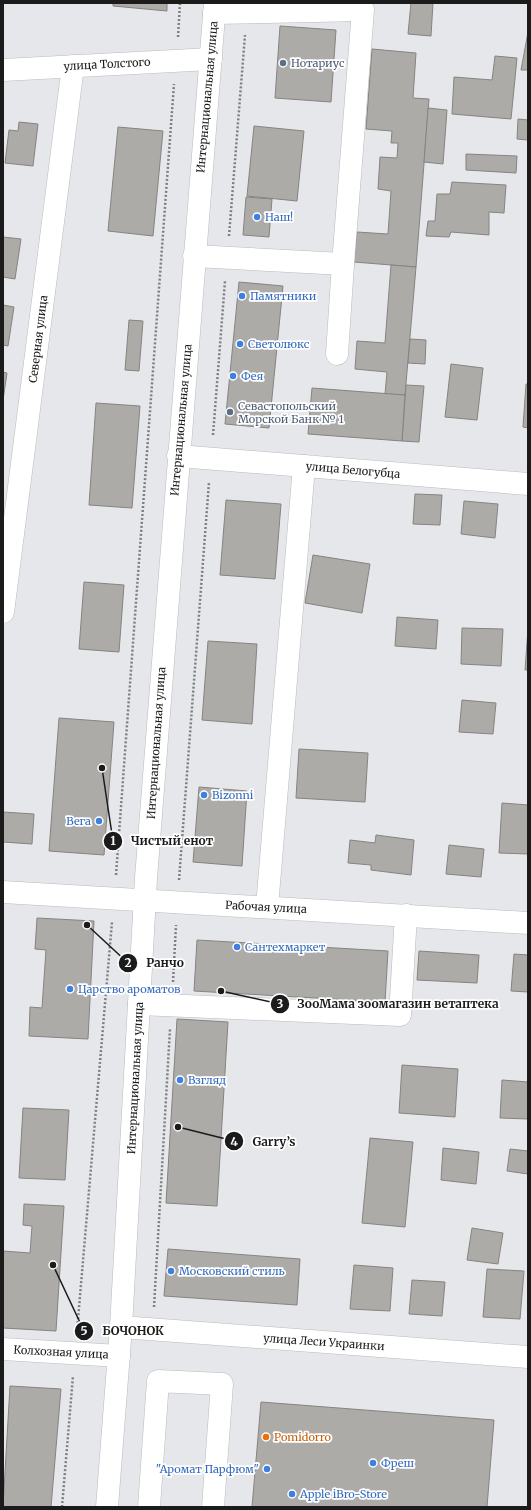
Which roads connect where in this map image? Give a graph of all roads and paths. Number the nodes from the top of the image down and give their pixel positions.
1 (180, 3) edge
2 (363, 7) edge
3 (215, 8) edge
4 (247, 12) junction
5 (211, 59) junction
6 (176, 61) junction
7 (73, 66) junction
8 (3, 70) edge
9 (194, 256) junction
10 (227, 257) junction
11 (343, 264) junction
12 (337, 354) dead end
13 (178, 456) junction
14 (211, 459) junction
15 (304, 466) junction
16 (528, 484) edge
17 (3, 612) edge
18 (3, 892) edge
19 (114, 898) junction
20 (145, 900) junction
21 (177, 902) junction
22 (266, 907) junction
23 (406, 915) junction
24 (528, 923) edge
25 (139, 1004) junction
26 (171, 1006) junction
27 (121, 1327) junction
28 (153, 1330) junction
29 (3, 1349) edge
30 (75, 1353) junction
31 (119, 1356) junction
32 (528, 1357) edge
33 (62, 1507) edge
34 (107, 1507) edge
35 (149, 1507) edge
36 (213, 1507) edge

1 - 6 path
2 - 4 street
2 - 11 street
3 - 4 street
3 - 5 street, Интернациональная улица
4 - 10 path
5 - 6 street, улица Толстого
5 - 9 street, Интернациональная улица
6 - 7 street, улица Толстого
6 - 19 path
7 - 8 street, улица Толстого
7 - 17 street, Северная улица
9 - 10 street
9 - 13 street, Интернациональная улица
10 - 11 street
10 - 14 path
11 - 12 street
13 - 14 street, улица Белогубца
13 - 20 street, Интернациональная улица
14 - 15 street, улица Белогубца
14 - 21 path
15 - 16 street, улица Белогубца
15 - 22 street
18 - 19 street, Рабочая улица
19 - 20 street, Рабочая улица
19 - 30 path
20 - 21 street, Рабочая улица
20 - 25 street, Интернациональная улица
21 - 22 street, Рабочая улица
21 - 26 path
22 - 23 street, Рабочая улица
23 - 24 street, Рабочая улица
23 - 26 street
25 - 26 street
25 - 27 street, Интернациональная улица
26 - 28 path
27 - 28 street, улица Леси Украинки
27 - 31 street, Интернациональная улица
28 - 32 street, улица Леси Украинки
29 - 30 street, Колхозная улица
30 - 31 street, Колхозная улица
30 - 33 path
31 - 34 street, Интернациональная улица
35 - 36 street

